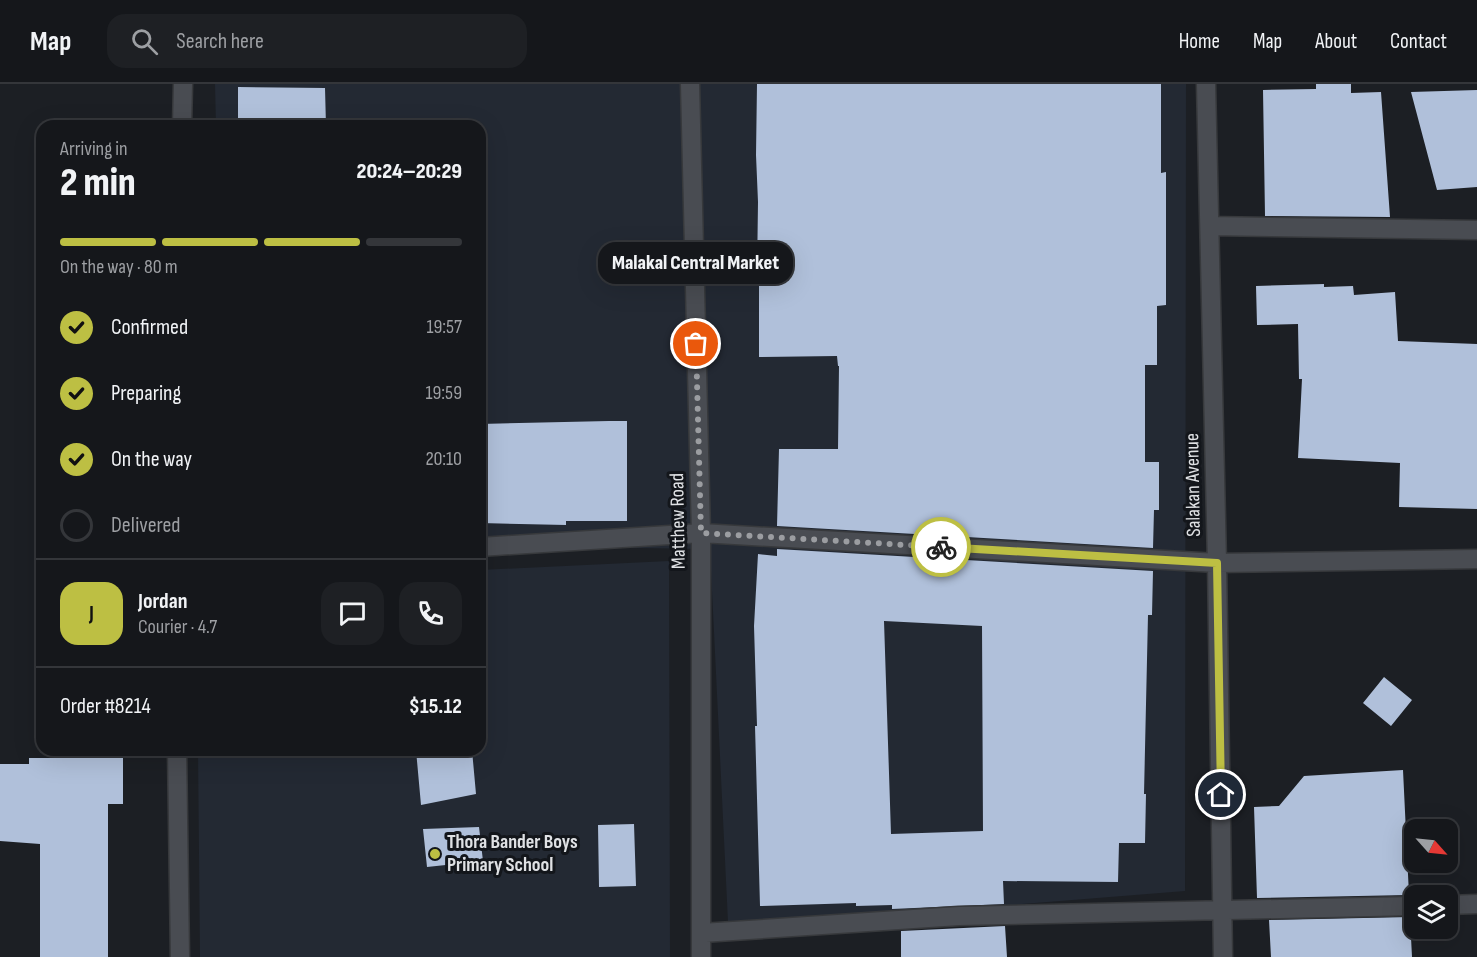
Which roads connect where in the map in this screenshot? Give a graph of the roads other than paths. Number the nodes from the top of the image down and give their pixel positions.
1 (183, 84) edge
2 (690, 84) edge
3 (1206, 84) edge
4 (182, 120) edge
5 (1210, 226) junction
6 (1477, 230) edge
7 (701, 533) junction
8 (486, 547) edge
9 (1477, 559) edge
10 (1217, 563) junction
11 (177, 756) edge
12 (1477, 904) edge
13 (1458, 905) edge
14 (1404, 906) edge
15 (1223, 911) junction
16 (702, 933) junction
17 (180, 957) edge
18 (701, 957) edge
19 (1223, 957) edge

1 - 4 street
2 - 7 street, Matthew Road
3 - 5 street, Salakan Avenue
5 - 6 street
5 - 10 street, Salakan Avenue
7 - 8 street
7 - 10 street
7 - 16 street, Matthew Road
9 - 10 street
10 - 15 street, Salakan Avenue
11 - 17 street
12 - 13 street
14 - 15 street
15 - 16 street
15 - 19 street, Salakan Avenue
16 - 18 street, Matthew Road

